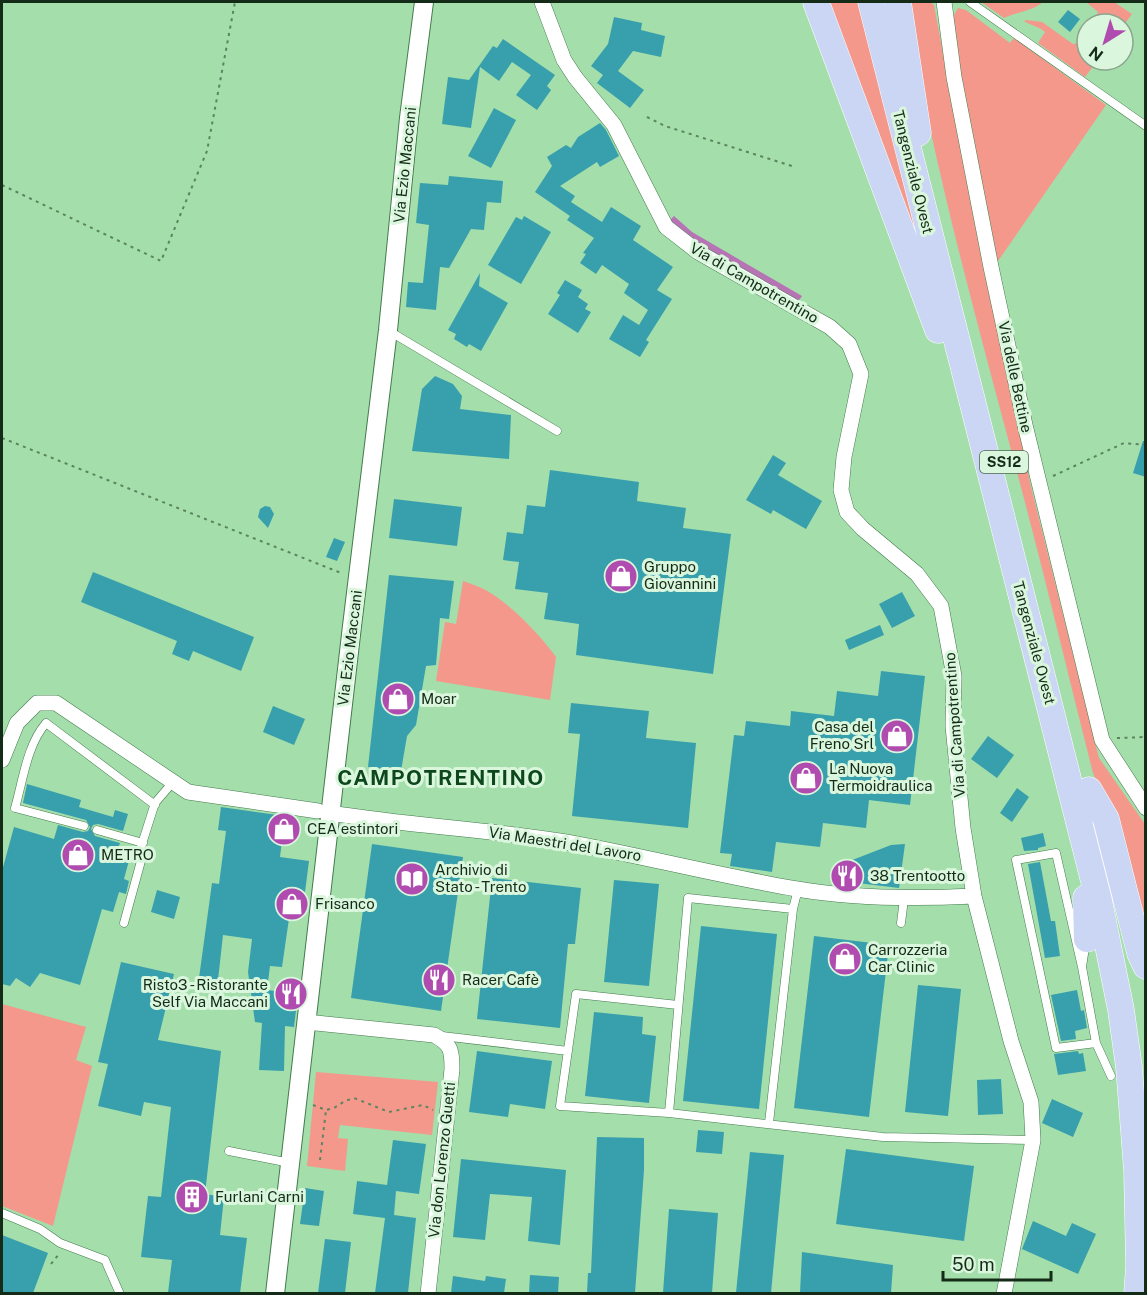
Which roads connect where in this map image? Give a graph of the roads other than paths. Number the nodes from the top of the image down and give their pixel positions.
1 (424, 2) edge
2 (542, 2) edge
3 (816, 2) edge
4 (871, 2) edge
5 (886, 2) edge
6 (898, 2) edge
7 (944, 2) edge
8 (970, 2) edge
9 (1146, 126) edge
10 (918, 133) junction
11 (388, 330) junction
12 (557, 431) dead end
13 (999, 509) junction
14 (2, 760) edge
15 (173, 782) junction
16 (1081, 791) junction
17 (154, 805) junction
18 (1146, 808) edge
19 (325, 812) junction
20 (84, 826) dead end
21 (97, 830) dead end
22 (143, 843) junction
23 (798, 889) junction
24 (974, 896) junction
25 (904, 899) junction
26 (793, 909) junction
27 (124, 923) dead end
28 (901, 923) dead end
29 (1087, 939) joint
30 (1146, 966) edge
31 (1082, 967) junction
32 (678, 1005) junction
33 (306, 1022) junction
34 (434, 1035) junction
35 (1096, 1043) junction
36 (568, 1051) junction
37 (1146, 1066) edge
38 (1111, 1076) joint
39 (669, 1113) junction
40 (770, 1123) junction
41 (1033, 1140) junction
42 (230, 1151) dead end
43 (290, 1163) junction
44 (2, 1213) edge
45 (1139, 1267) junction
46 (120, 1293) edge
47 (275, 1293) edge
48 (428, 1293) edge
49 (1004, 1293) edge
50 (1137, 1293) edge

1 - 11 street, Via Ezio Maccani
2 - 24 street, Via di Campotrentino
3 - 13 highway
4 - 13 highway, Tangenziale Ovest / SS12
5 - 10 highway, Tangenziale Ovest / SS12
6 - 10 highway
7 - 18 street, Via delle Bettine
8 - 9 lane
10 - 16 highway, Tangenziale Ovest / SS12
11 - 12 lane
11 - 19 street, Via Ezio Maccani
13 - 16 highway, Tangenziale Ovest / SS12
14 - 15 street
15 - 17 lane
15 - 19 street
16 - 29 highway
16 - 30 highway
16 - 37 highway, Tangenziale Ovest / SS12
16 - 45 highway, Tangenziale Ovest / SS12
17 - 20 lane
17 - 22 lane
19 - 23 street, Via Maestri del Lavoro
19 - 33 street, Via Ezio Maccani
21 - 22 lane
22 - 27 lane
23 - 25 street, Via Maestri del Lavoro
23 - 26 lane
24 - 25 street, Via Maestri del Lavoro
24 - 41 street, Via di Campotrentino
25 - 28 lane
26 - 32 lane
26 - 40 lane
29 - 31 lane
31 - 35 lane
31 - 35 lane
32 - 36 lane
32 - 39 lane
33 - 34 street
33 - 43 street, Via Ezio Maccani
34 - 36 lane
34 - 48 street, Via don Lorenzo Guetti
35 - 38 lane
36 - 39 lane
38 - 45 highway
39 - 40 lane
40 - 41 lane
41 - 49 street, Via di Campotrentino
42 - 43 lane
43 - 47 street, Via Ezio Maccani
44 - 46 lane
45 - 50 highway, Tangenziale Ovest / SS12

